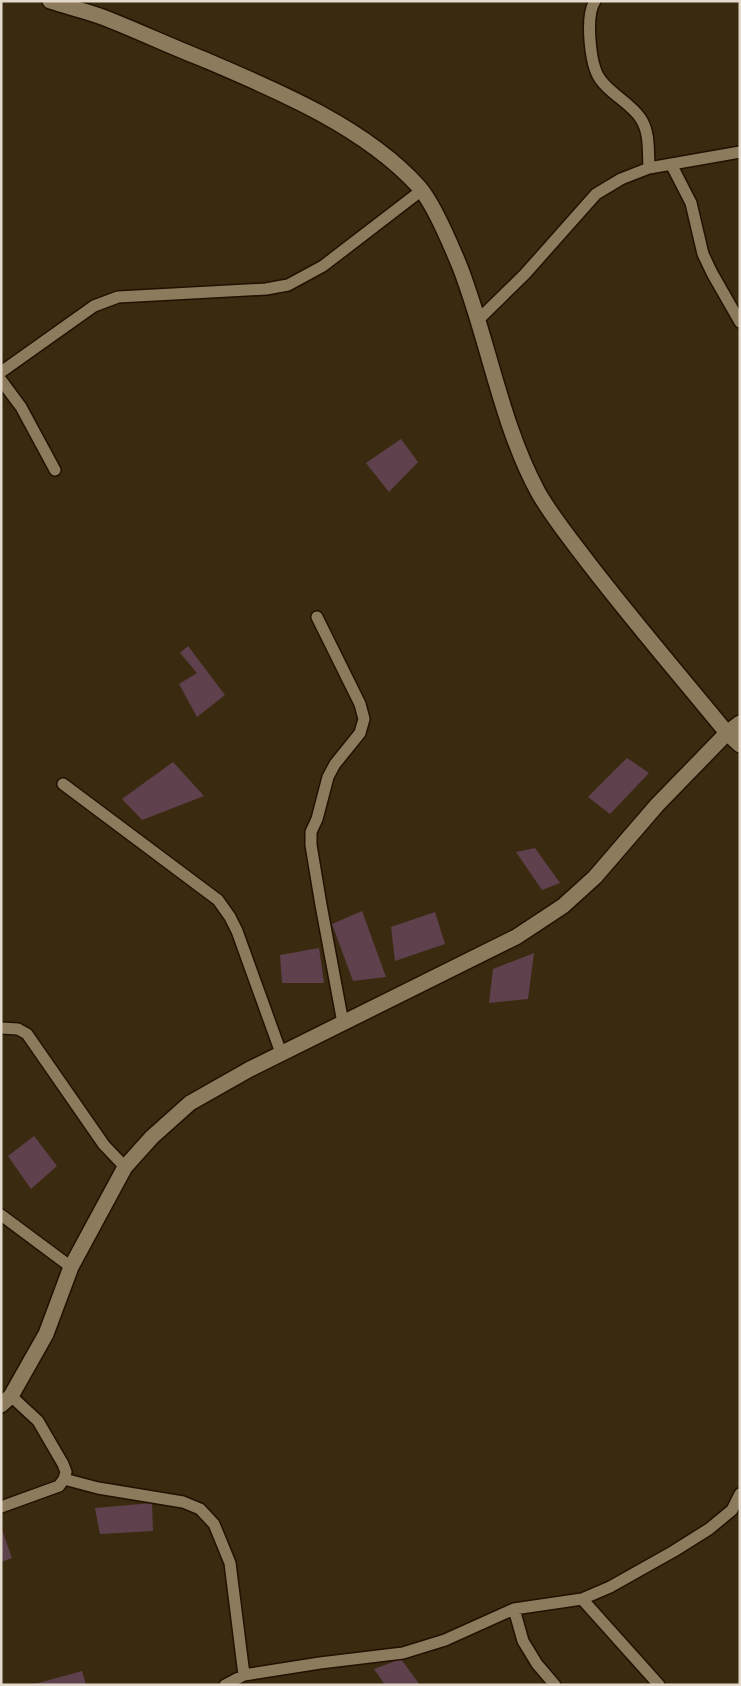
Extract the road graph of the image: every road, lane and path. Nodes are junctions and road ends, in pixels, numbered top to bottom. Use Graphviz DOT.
graph roads {
  1 [pos="50,1"];
  2 [pos="595,1"];
  3 [pos="740,152"];
  4 [pos="670,164"];
  5 [pos="649,168"];
  6 [pos="422,190"];
  7 [pos="477,321"];
  8 [pos="740,322"];
  9 [pos="1,372"];
  10 [pos="1,380"];
  11 [pos="55,470"];
  12 [pos="317,617"];
  13 [pos="740,723"];
  14 [pos="727,732"];
  15 [pos="740,745"];
  16 [pos="63,784"];
  17 [pos="343,1023"];
  18 [pos="1,1028"];
  19 [pos="281,1053"];
  20 [pos="125,1167"];
  21 [pos="1,1215"];
  22 [pos="71,1267"];
  23 [pos="6,1400"];
  24 [pos="64,1479"];
  25 [pos="740,1494"];
  26 [pos="1,1507"];
  27 [pos="582,1599"];
  28 [pos="514,1609"];
  29 [pos="244,1674"];
  30 [pos="225,1685"];
  31 [pos="555,1685"];
  32 [pos="659,1685"];
  1 -- 6 [label="street"];
  2 -- 5 [label="street"];
  3 -- 4 [label="street"];
  4 -- 5 [label="street"];
  4 -- 8 [label="street"];
  5 -- 7 [label="street"];
  6 -- 7 [label="street"];
  6 -- 9 [label="street"];
  7 -- 14 [label="street"];
  10 -- 11 [label="street"];
  12 -- 17 [label="street"];
  13 -- 14 [label="street"];
  14 -- 15 [label="street"];
  14 -- 17 [label="street"];
  16 -- 19 [label="street"];
  17 -- 19 [label="street"];
  18 -- 20 [label="street"];
  19 -- 20 [label="street"];
  20 -- 22 [label="street"];
  21 -- 22 [label="street"];
  22 -- 23 [label="street"];
  23 -- 24 [label="street"];
  24 -- 26 [label="street"];
  24 -- 29 [label="street"];
  25 -- 27 [label="street"];
  27 -- 28 [label="street"];
  27 -- 32 [label="street"];
  28 -- 29 [label="street"];
  28 -- 31 [label="street"];
  29 -- 30 [label="street"];
}
